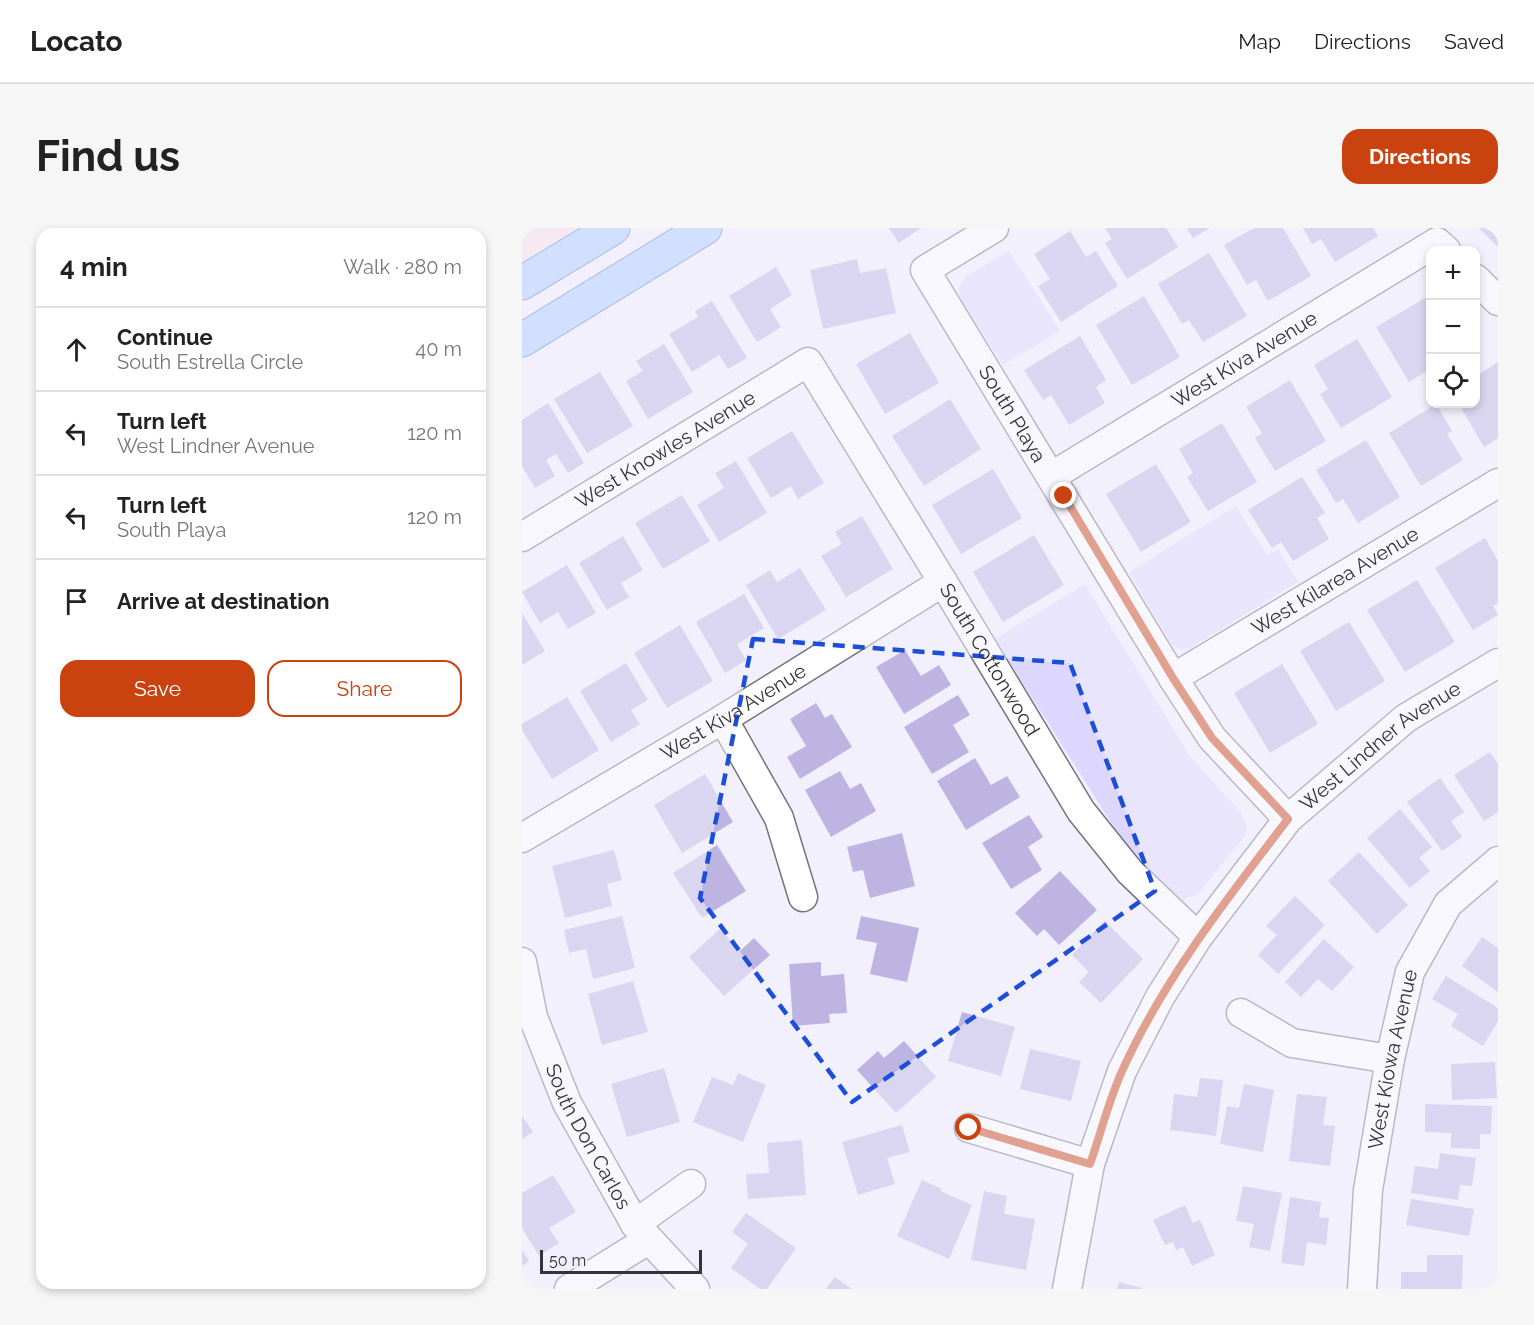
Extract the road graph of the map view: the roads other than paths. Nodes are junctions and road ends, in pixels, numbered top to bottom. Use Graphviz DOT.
graph roads {
  1 [pos="613,228"];
  2 [pos="705,228"];
  3 [pos="994,228"];
  4 [pos="1426,255"];
  5 [pos="1480,283"];
  6 [pos="522,284"];
  7 [pos="1498,301"];
  8 [pos="522,340"];
  9 [pos="808,362"];
  10 [pos="1052,476"];
  11 [pos="1498,483"];
  12 [pos="522,537"];
  13 [pos="943,582"];
  14 [pos="1498,663"];
  15 [pos="1173,678"];
  16 [pos="723,719"];
  17 [pos="1288,819"];
  18 [pos="522,838"];
  19 [pos="1498,861"];
  20 [pos="803,897"];
  21 [pos="1198,937"];
  22 [pos="522,962"];
  23 [pos="1241,1013"];
  24 [pos="527,1019"];
  25 [pos="1390,1059"];
  26 [pos="969,1128"];
  27 [pos="1090,1164"];
  28 [pos="691,1184"];
  29 [pos="642,1232"];
  30 [pos="569,1289"];
  31 [pos="695,1289"];
  32 [pos="1067,1289"];
  33 [pos="1362,1289"];
  1 -- 6 [label="main road"];
  2 -- 8 [label="main road"];
  3 -- 10 [label="street, South Playa"];
  4 -- 10 [label="street, West Kiva Avenue"];
  5 -- 7 [label="street"];
  9 -- 12 [label="street, West Knowles Avenue"];
  9 -- 13 [label="street, South Cottonwood"];
  10 -- 15 [label="street, South Playa"];
  11 -- 15 [label="street, West Kilarea Avenue"];
  13 -- 16 [label="street, West Kiva Avenue"];
  13 -- 21 [label="street, South Cottonwood"];
  14 -- 17 [label="street, West Lindner Avenue"];
  15 -- 17 [label="street, South Playa"];
  16 -- 18 [label="street, West Kiva Avenue"];
  16 -- 20 [label="street"];
  17 -- 21 [label="street, West Lindner Avenue"];
  19 -- 25 [label="street, West Kiowa Avenue"];
  21 -- 27 [label="street, West Lindner Avenue"];
  22 -- 24 [label="street, South Don Carlos"];
  23 -- 25 [label="street"];
  24 -- 29 [label="street, South Don Carlos"];
  25 -- 33 [label="street, West Kiowa Avenue"];
  26 -- 27 [label="street"];
  27 -- 32 [label="street, West Lindner Avenue"];
  28 -- 29 [label="street"];
  29 -- 30 [label="street"];
  29 -- 31 [label="street, South Don Carlos"];
}
